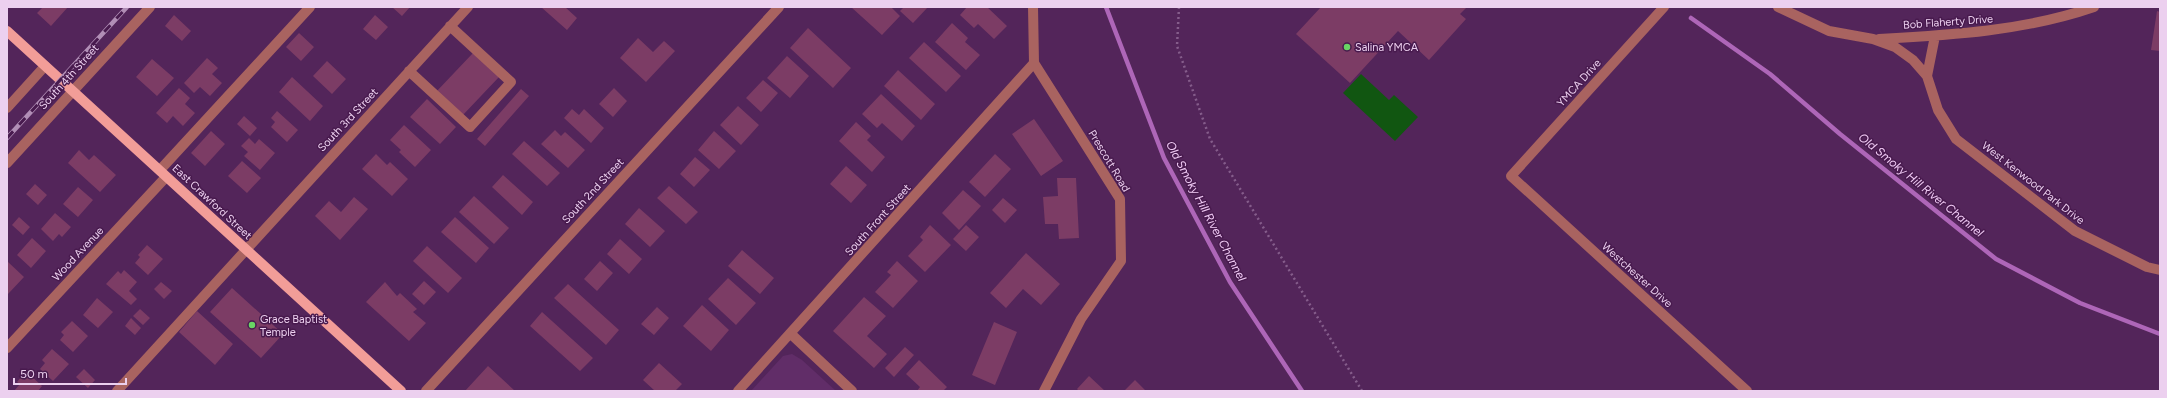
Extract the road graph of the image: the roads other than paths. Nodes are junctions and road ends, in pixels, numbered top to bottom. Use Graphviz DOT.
graph roads {
  1 [pos="150,7"];
  2 [pos="310,7"];
  3 [pos="468,7"];
  4 [pos="779,7"];
  5 [pos="1033,7"];
  6 [pos="1664,7"];
  7 [pos="1778,7"];
  8 [pos="2094,7"];
  9 [pos="450,26"];
  10 [pos="7,31"];
  11 [pos="1935,36"];
  12 [pos="1873,39"];
  13 [pos="1034,64"];
  14 [pos="45,66"];
  15 [pos="409,71"];
  16 [pos="1927,76"];
  17 [pos="73,91"];
  18 [pos="7,108"];
  19 [pos="7,163"];
  20 [pos="163,174"];
  21 [pos="1512,176"];
  22 [pos="245,249"];
  23 [pos="2160,270"];
  24 [pos="791,334"];
  25 [pos="7,348"];
  26 [pos="117,391"];
  27 [pos="401,391"];
  28 [pos="426,391"];
  29 [pos="738,391"];
  30 [pos="852,391"];
  31 [pos="1044,391"];
  32 [pos="1747,391"];
  1 -- 17 [label="street, South 4th Street"];
  2 -- 20 [label="street, Wood Avenue"];
  3 -- 9 [label="street, South 3rd Street"];
  4 -- 28 [label="street, South 2nd Street"];
  5 -- 13 [label="street"];
  6 -- 21 [label="street, YMCA Drive"];
  7 -- 12 [label="street, West Kenwood Park Drive"];
  8 -- 11 [label="street, Bob Flaherty Drive"];
  9 -- 15 [label="street, South 3rd Street"];
  9 -- 15 [label="street"];
  10 -- 14 [label="main road, East Crawford Street"];
  11 -- 12 [label="street, Bob Flaherty Drive"];
  11 -- 16 [label="street, West Kenwood Park Drive"];
  12 -- 16 [label="street, West Kenwood Park Drive"];
  13 -- 24 [label="street, South Front Street"];
  13 -- 31 [label="street, Prescott Road"];
  14 -- 17 [label="main road, East Crawford Street"];
  14 -- 18 [label="street"];
  15 -- 22 [label="street, South 3rd Street"];
  16 -- 23 [label="street, West Kenwood Park Drive"];
  17 -- 19 [label="street, South 4th Street"];
  17 -- 20 [label="main road, East Crawford Street"];
  20 -- 22 [label="main road, East Crawford Street"];
  20 -- 25 [label="street, Wood Avenue"];
  21 -- 32 [label="street, Westchester Drive"];
  22 -- 26 [label="street, South 3rd Street"];
  22 -- 27 [label="main road, East Crawford Street"];
  24 -- 29 [label="street, South Front Street"];
  24 -- 30 [label="street"];
}
